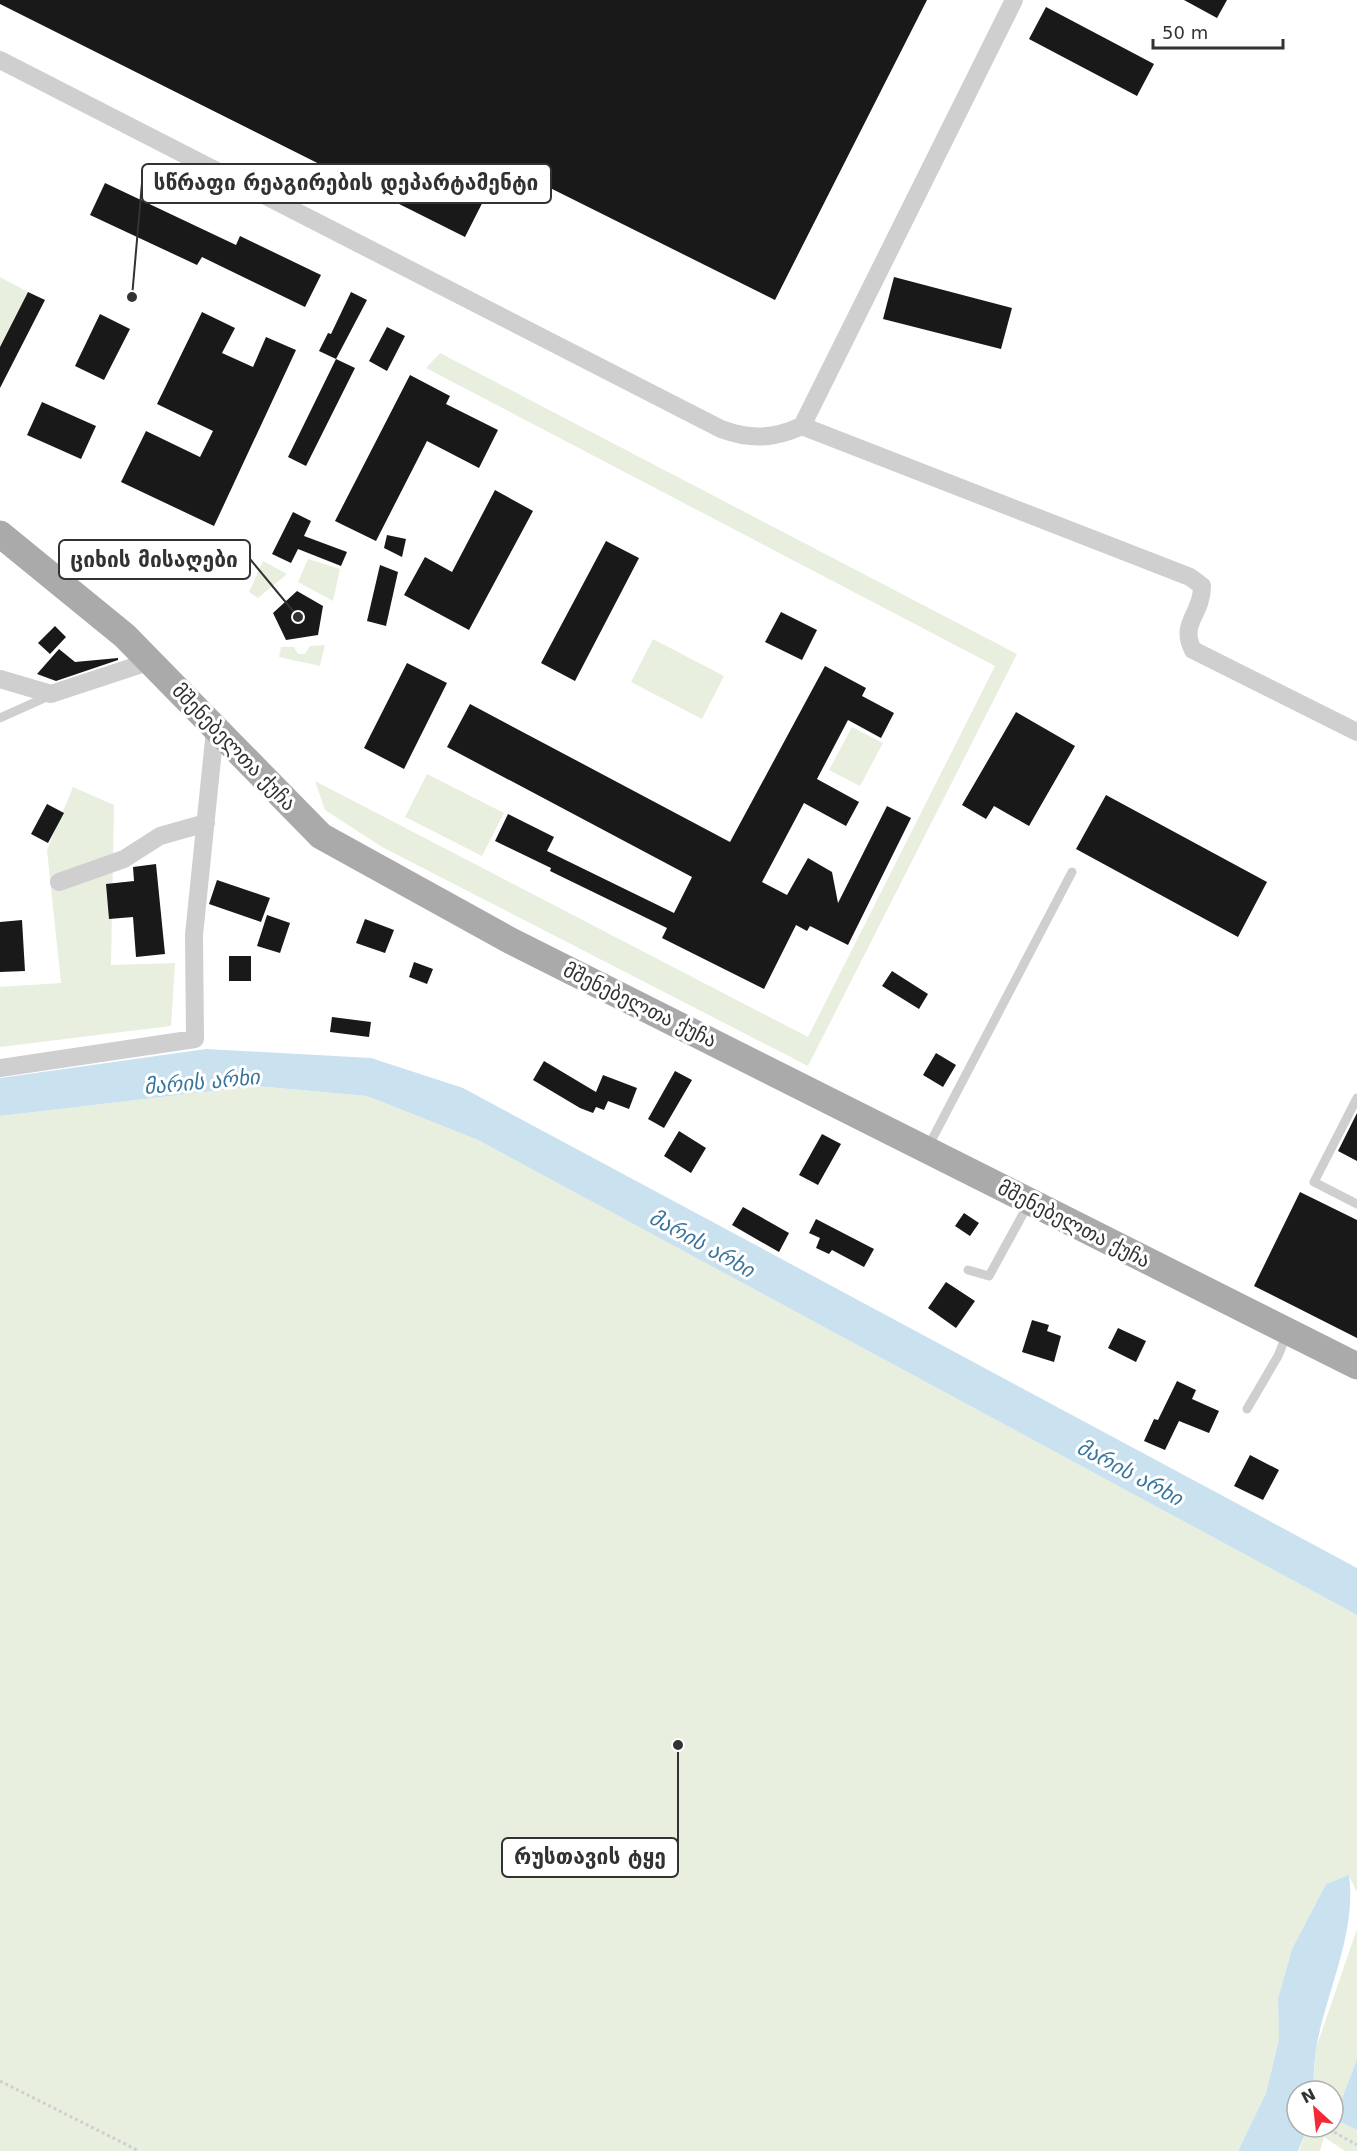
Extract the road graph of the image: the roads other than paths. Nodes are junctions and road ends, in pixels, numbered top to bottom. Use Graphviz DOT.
graph roads {
  1 [pos="1014,0"];
  2 [pos="0,60"];
  3 [pos="802,426"];
  4 [pos="0,534"];
  5 [pos="151,660"];
  6 [pos="0,679"];
  7 [pos="51,694"];
  8 [pos="0,718"];
  9 [pos="215,729"];
  10 [pos="1357,732"];
  11 [pos="206,823"];
  12 [pos="1072,872"];
  13 [pos="59,882"];
  14 [pos="0,1068"];
  15 [pos="1357,1098"];
  16 [pos="927,1149"];
  17 [pos="1030,1201"];
  18 [pos="1357,1204"];
  19 [pos="968,1270"];
  20 [pos="1288,1331"];
  21 [pos="1357,1366"];
  22 [pos="1248,1409"];
  1 -- 3 [label="street"];
  2 -- 3 [label="street"];
  3 -- 10 [label="street"];
  4 -- 5 [label="main road, მშენებელთა ქუჩა"];
  5 -- 7 [label="street"];
  5 -- 9 [label="main road, მშენებელთა ქუჩა"];
  6 -- 7 [label="street"];
  7 -- 8 [label="lane"];
  9 -- 11 [label="street"];
  9 -- 16 [label="main road, მშენებელთა ქუჩა"];
  11 -- 13 [label="street"];
  11 -- 14 [label="street"];
  12 -- 16 [label="lane"];
  15 -- 18 [label="lane"];
  16 -- 17 [label="main road, მშენებელთა ქუჩა"];
  17 -- 19 [label="lane"];
  17 -- 20 [label="main road, მშენებელთა ქუჩა"];
  20 -- 21 [label="main road, მშენებელთა ქუჩა"];
  20 -- 22 [label="lane"];
}
